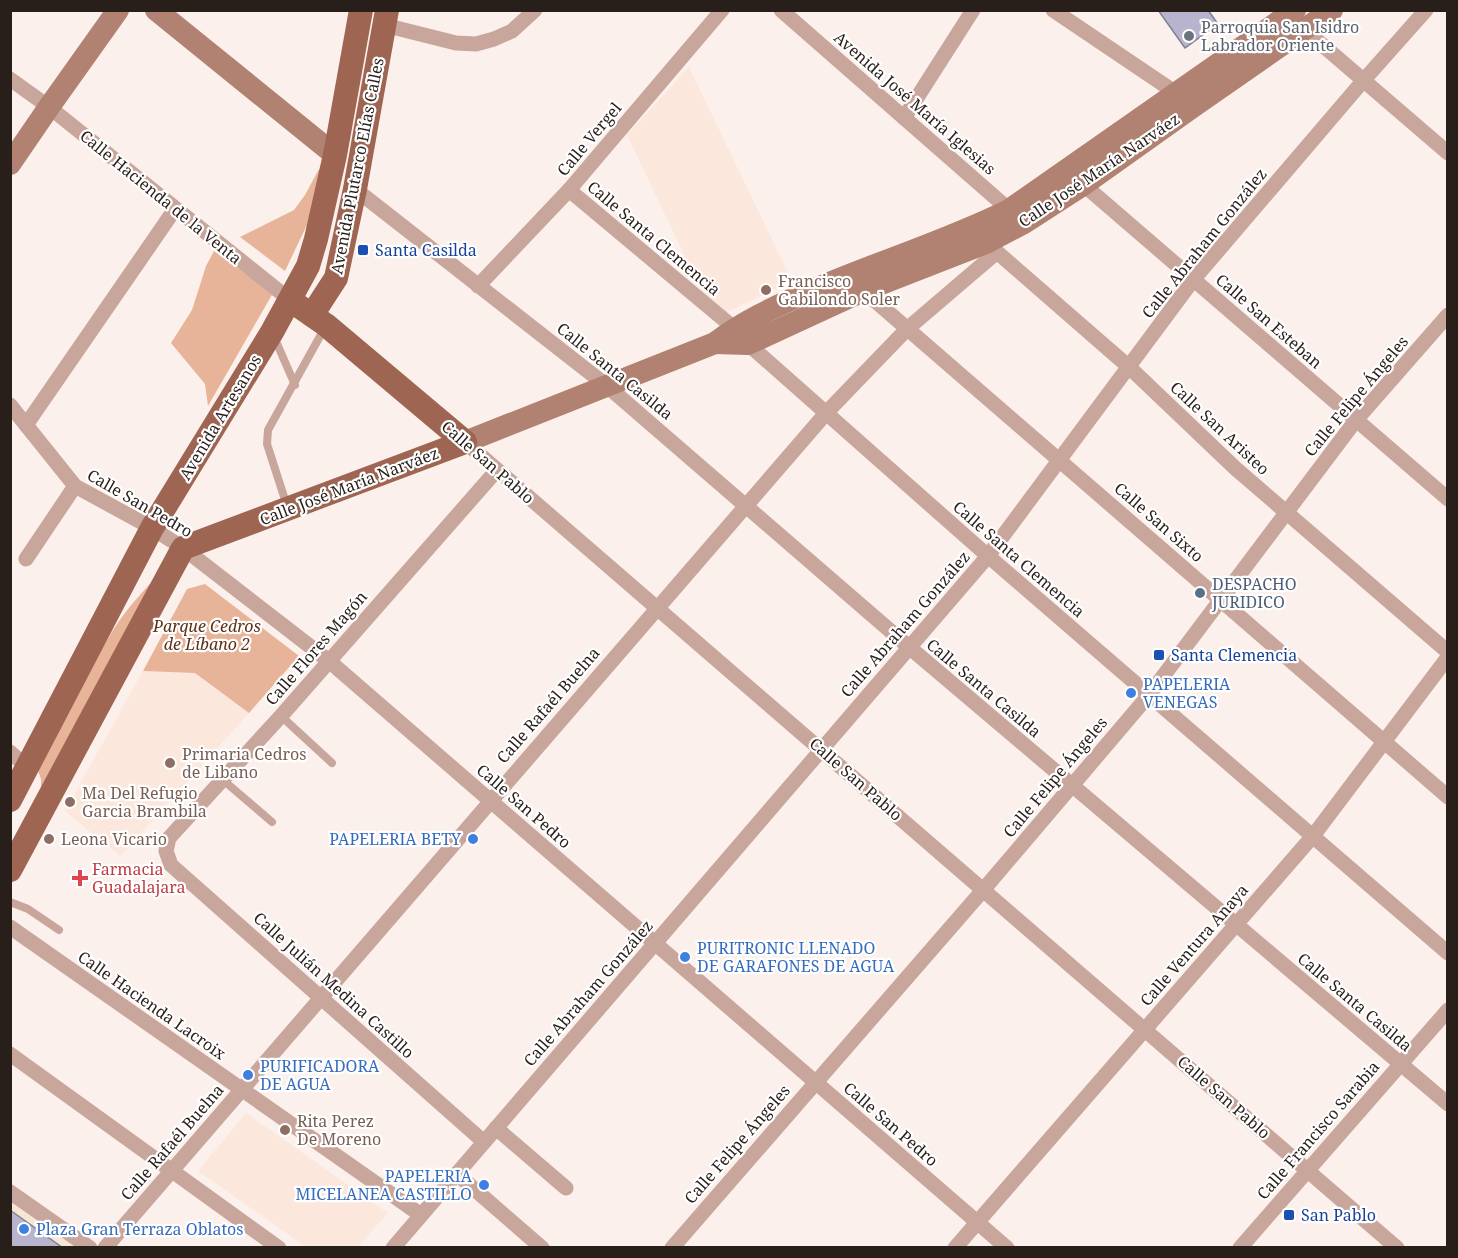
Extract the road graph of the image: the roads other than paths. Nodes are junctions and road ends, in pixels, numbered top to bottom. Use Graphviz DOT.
graph roads {
  1 [pos="118,10"];
  2 [pos="156,10"];
  3 [pos="362,10"];
  4 [pos="535,10"];
  5 [pos="722,10"];
  6 [pos="781,10"];
  7 [pos="973,10"];
  8 [pos="1053,10"];
  9 [pos="1332,10"];
  10 [pos="1426,10"];
  11 [pos="1292,16"];
  12 [pos="385,18"];
  13 [pos="10,79"];
  14 [pos="1363,81"];
  15 [pos="1185,99"];
  16 [pos="49,107"];
  17 [pos="904,118"];
  18 [pos="1448,153"];
  19 [pos="335,155"];
  20 [pos="10,164"];
  21 [pos="1076,177"];
  22 [pos="355,189"];
  23 [pos="569,190"];
  24 [pos="175,209"];
  25 [pos="1017,217"];
  26 [pos="989,239"];
  27 [pos="846,276"];
  28 [pos="1193,280"];
  29 [pos="478,286"];
  30 [pos="863,291"];
  31 [pos="290,300"];
  32 [pos="1448,315"];
  33 [pos="319,320"];
  34 [pos="907,329"];
  35 [pos="272,332"];
  36 [pos="741,336"];
  37 [pos="1129,367"];
  38 [pos="295,385"];
  39 [pos="607,386"];
  40 [pos="11,406"];
  41 [pos="827,412"];
  42 [pos="1356,420"];
  43 [pos="26,425"];
  44 [pos="465,442"];
  45 [pos="1060,460"];
  46 [pos="496,470"];
  47 [pos="75,486"];
  48 [pos="1448,499"];
  49 [pos="746,505"];
  50 [pos="289,510"];
  51 [pos="1286,512"];
  52 [pos="152,528"];
  53 [pos="183,548"];
  54 [pos="988,556"];
  55 [pos="26,559"];
  56 [pos="1220,600"];
  57 [pos="656,608"];
  58 [pos="909,647"];
  59 [pos="1448,652"];
  60 [pos="1448,657"];
  61 [pos="329,661"];
  62 [pos="1149,695"];
  63 [pos="281,716"];
  64 [pos="1384,742"];
  65 [pos="821,749"];
  66 [pos="10,752"];
  67 [pos="332,763"];
  68 [pos="28,768"];
  69 [pos="223,780"];
  70 [pos="1071,785"];
  71 [pos="1448,797"];
  72 [pos="10,800"];
  73 [pos="490,800"];
  74 [pos="272,822"];
  75 [pos="1313,836"];
  76 [pos="10,844"];
  77 [pos="166,851"];
  78 [pos="10,870"];
  79 [pos="984,889"];
  80 [pos="10,902"];
  81 [pos="1236,925"];
  82 [pos="10,927"];
  83 [pos="59,930"];
  84 [pos="655,943"];
  85 [pos="1448,952"];
  86 [pos="320,998"];
  87 [pos="1448,1010"];
  88 [pos="1145,1029"];
  89 [pos="10,1054"];
  90 [pos="1400,1064"];
  91 [pos="815,1082"];
  92 [pos="241,1089"];
  93 [pos="1448,1104"];
  94 [pos="496,1128"];
  95 [pos="484,1142"];
  96 [pos="172,1169"];
  97 [pos="1308,1170"];
  98 [pos="457,1174"];
  99 [pos="566,1188"];
  100 [pos="10,1192"];
  101 [pos="421,1215"];
  102 [pos="977,1222"];
  103 [pos="90,1248"];
  104 [pos="105,1248"];
  105 [pos="279,1248"];
  106 [pos="393,1248"];
  107 [pos="542,1248"];
  108 [pos="672,1248"];
  109 [pos="955,1248"];
  110 [pos="1007,1248"];
  111 [pos="1240,1248"];
  112 [pos="1397,1248"];
  1 -- 16 [label="street"];
  2 -- 19 [label="street"];
  3 -- 19 [label="main road, Avenida Artesanos"];
  4 -- 12 [label="street"];
  5 -- 23 [label="street, Calle Vergel"];
  6 -- 17 [label="street, Avenida José María Iglesias"];
  7 -- 17 [label="street"];
  8 -- 15 [label="street"];
  9 -- 11 [label="street, Calle José María Narváez"];
  10 -- 14 [label="street, Calle Abraham González"];
  11 -- 14 [label="street"];
  11 -- 15 [label="street, Calle José María Narváez"];
  12 -- 22 [label="main road, Avenida Plutarco Elías Calles"];
  13 -- 16 [label="street, Calle Hacienda de la Venta"];
  14 -- 18 [label="street"];
  14 -- 28 [label="street, Calle Abraham González"];
  15 -- 21 [label="street, Calle José María Narváez"];
  16 -- 20 [label="street"];
  16 -- 24 [label="street, Calle Hacienda de la Venta"];
  17 -- 25 [label="street, Avenida José María Iglesias"];
  19 -- 31 [label="main road, Avenida Artesanos"];
  21 -- 25 [label="street, Calle José María Narváez"];
  21 -- 28 [label="street, Calle San Esteban"];
  22 -- 29 [label="street, Calle Santa Casilda"];
  22 -- 33 [label="main road, Avenida Plutarco Elías Calles"];
  23 -- 29 [label="street, Calle Vergel"];
  23 -- 36 [label="street, Calle Santa Clemencia"];
  24 -- 31 [label="street, Calle Hacienda de la Venta"];
  24 -- 43 [label="street"];
  25 -- 26 [label="street, Calle José María Narváez"];
  26 -- 27 [label="street, Calle José María Narváez"];
  26 -- 30 [label="street, Calle José María Narváez"];
  26 -- 34 [label="street, Calle Rafaél Buelna"];
  26 -- 37 [label="street, Calle San Aristeo"];
  27 -- 30 [label="street, Calle San Sixto"];
  27 -- 36 [label="street, Calle José María Narváez"];
  28 -- 37 [label="street, Calle Abraham González"];
  28 -- 42 [label="street, Calle San Esteban"];
  29 -- 39 [label="street, Calle Santa Casilda"];
  30 -- 34 [label="street, Calle San Sixto"];
  30 -- 36 [label="street, Calle José María Narváez"];
  31 -- 33 [label="main road, Calle Hacienda de la Venta"];
  31 -- 35 [label="main road, Avenida Artesanos"];
  32 -- 42 [label="street, Calle Felipe Ángeles"];
  33 -- 38 [label="lane"];
  33 -- 44 [label="main road, Calle San Pablo"];
  34 -- 41 [label="street, Calle Rafaél Buelna"];
  34 -- 45 [label="street, Calle San Sixto"];
  35 -- 38 [label="lane"];
  35 -- 52 [label="main road, Avenida Artesanos"];
  36 -- 39 [label="street, Calle José María Narváez"];
  36 -- 41 [label="street, Calle Santa Clemencia"];
  37 -- 45 [label="street, Calle Abraham González"];
  37 -- 51 [label="street, Calle San Aristeo"];
  38 -- 50 [label="lane"];
  39 -- 44 [label="street, Calle José María Narváez"];
  39 -- 49 [label="street, Calle Santa Casilda"];
  40 -- 43 [label="street, Calle San Pedro"];
  41 -- 49 [label="street, Calle Rafaél Buelna"];
  41 -- 54 [label="street, Calle Santa Clemencia"];
  42 -- 48 [label="street, Calle San Esteban"];
  42 -- 51 [label="street, Calle Felipe Ángeles"];
  43 -- 47 [label="street, Calle San Pedro"];
  44 -- 46 [label="street, Calle San Pablo"];
  44 -- 50 [label="main road, Calle José María Narváez"];
  45 -- 54 [label="street, Calle Abraham González"];
  45 -- 56 [label="street, Calle San Sixto"];
  46 -- 57 [label="street, Calle San Pablo"];
  46 -- 61 [label="street, Calle Flores Magón"];
  47 -- 52 [label="street, Calle San Pedro"];
  47 -- 55 [label="street"];
  49 -- 57 [label="street, Calle Rafaél Buelna"];
  49 -- 58 [label="street, Calle Santa Casilda"];
  50 -- 53 [label="main road, Calle José María Narváez"];
  51 -- 56 [label="street, Calle Felipe Ángeles"];
  51 -- 59 [label="street, Calle San Aristeo"];
  52 -- 53 [label="street, Calle San Pedro"];
  52 -- 68 [label="main road, Avenida Artesanos"];
  53 -- 61 [label="street, Calle San Pedro"];
  53 -- 78 [label="main road"];
  54 -- 58 [label="street, Calle Abraham González"];
  54 -- 62 [label="street, Calle Santa Clemencia"];
  56 -- 62 [label="street, Calle Felipe Ángeles"];
  56 -- 64 [label="street, Calle San Sixto"];
  57 -- 65 [label="street, Calle San Pablo"];
  57 -- 73 [label="street, Calle Rafaél Buelna"];
  58 -- 65 [label="street, Calle Abraham González"];
  58 -- 70 [label="street, Calle Santa Casilda"];
  60 -- 64 [label="street, Calle Ventura Anaya"];
  61 -- 63 [label="street, Calle Flores Magón"];
  61 -- 73 [label="street, Calle San Pedro"];
  62 -- 70 [label="street, Calle Felipe Ángeles"];
  62 -- 75 [label="street, Calle Santa Clemencia"];
  63 -- 67 [label="lane"];
  63 -- 69 [label="street, Calle Flores Magón"];
  64 -- 71 [label="street, Calle San Sixto"];
  64 -- 75 [label="street, Calle Ventura Anaya"];
  65 -- 79 [label="street, Calle San Pablo"];
  65 -- 84 [label="street, Calle Abraham González"];
  66 -- 68 [label="street"];
  68 -- 72 [label="main road, Avenida Artesanos"];
  68 -- 76 [label="main road"];
  69 -- 74 [label="lane"];
  69 -- 77 [label="street, Calle Flores Magón"];
  70 -- 79 [label="street, Calle Felipe Ángeles"];
  70 -- 81 [label="street, Calle Santa Casilda"];
  73 -- 84 [label="street, Calle San Pedro"];
  73 -- 86 [label="street, Calle Rafaél Buelna"];
  75 -- 81 [label="street, Calle Ventura Anaya"];
  75 -- 85 [label="street, Calle Santa Clemencia"];
  77 -- 86 [label="street, Calle Julián Medina Castillo"];
  79 -- 88 [label="street, Calle San Pablo"];
  79 -- 91 [label="street, Calle Felipe Ángeles"];
  80 -- 83 [label="lane"];
  81 -- 88 [label="street, Calle Ventura Anaya"];
  81 -- 90 [label="street, Calle Santa Casilda"];
  82 -- 92 [label="street, Calle Hacienda Lacroix"];
  84 -- 91 [label="street, Calle San Pedro"];
  84 -- 94 [label="street, Calle Abraham González"];
  86 -- 92 [label="street, Calle Rafaél Buelna"];
  86 -- 95 [label="street, Calle Julián Medina Castillo"];
  87 -- 90 [label="street, Calle Francisco Sarabia"];
  88 -- 97 [label="street, Calle San Pablo"];
  88 -- 102 [label="street, Calle Ventura Anaya"];
  89 -- 96 [label="street"];
  90 -- 93 [label="street, Calle Santa Casilda"];
  90 -- 97 [label="street, Calle Francisco Sarabia"];
  91 -- 102 [label="street, Calle San Pedro"];
  91 -- 108 [label="street, Calle Felipe Ángeles"];
  92 -- 96 [label="street, Calle Rafaél Buelna"];
  92 -- 101 [label="street, Calle Hacienda Lacroix"];
  94 -- 95 [label="street, Calle Abraham González"];
  94 -- 99 [label="street"];
  95 -- 98 [label="street, Calle Abraham González"];
  96 -- 104 [label="street, Calle Rafaél Buelna"];
  96 -- 105 [label="street"];
  97 -- 111 [label="street, Calle Francisco Sarabia"];
  97 -- 112 [label="street, Calle San Pablo"];
  98 -- 101 [label="street, Calle Abraham González"];
  98 -- 107 [label="street"];
  100 -- 103 [label="street"];
  101 -- 106 [label="street, Calle Abraham González"];
  102 -- 109 [label="street, Calle Ventura Anaya"];
  102 -- 110 [label="street, Calle San Pedro"];
}
